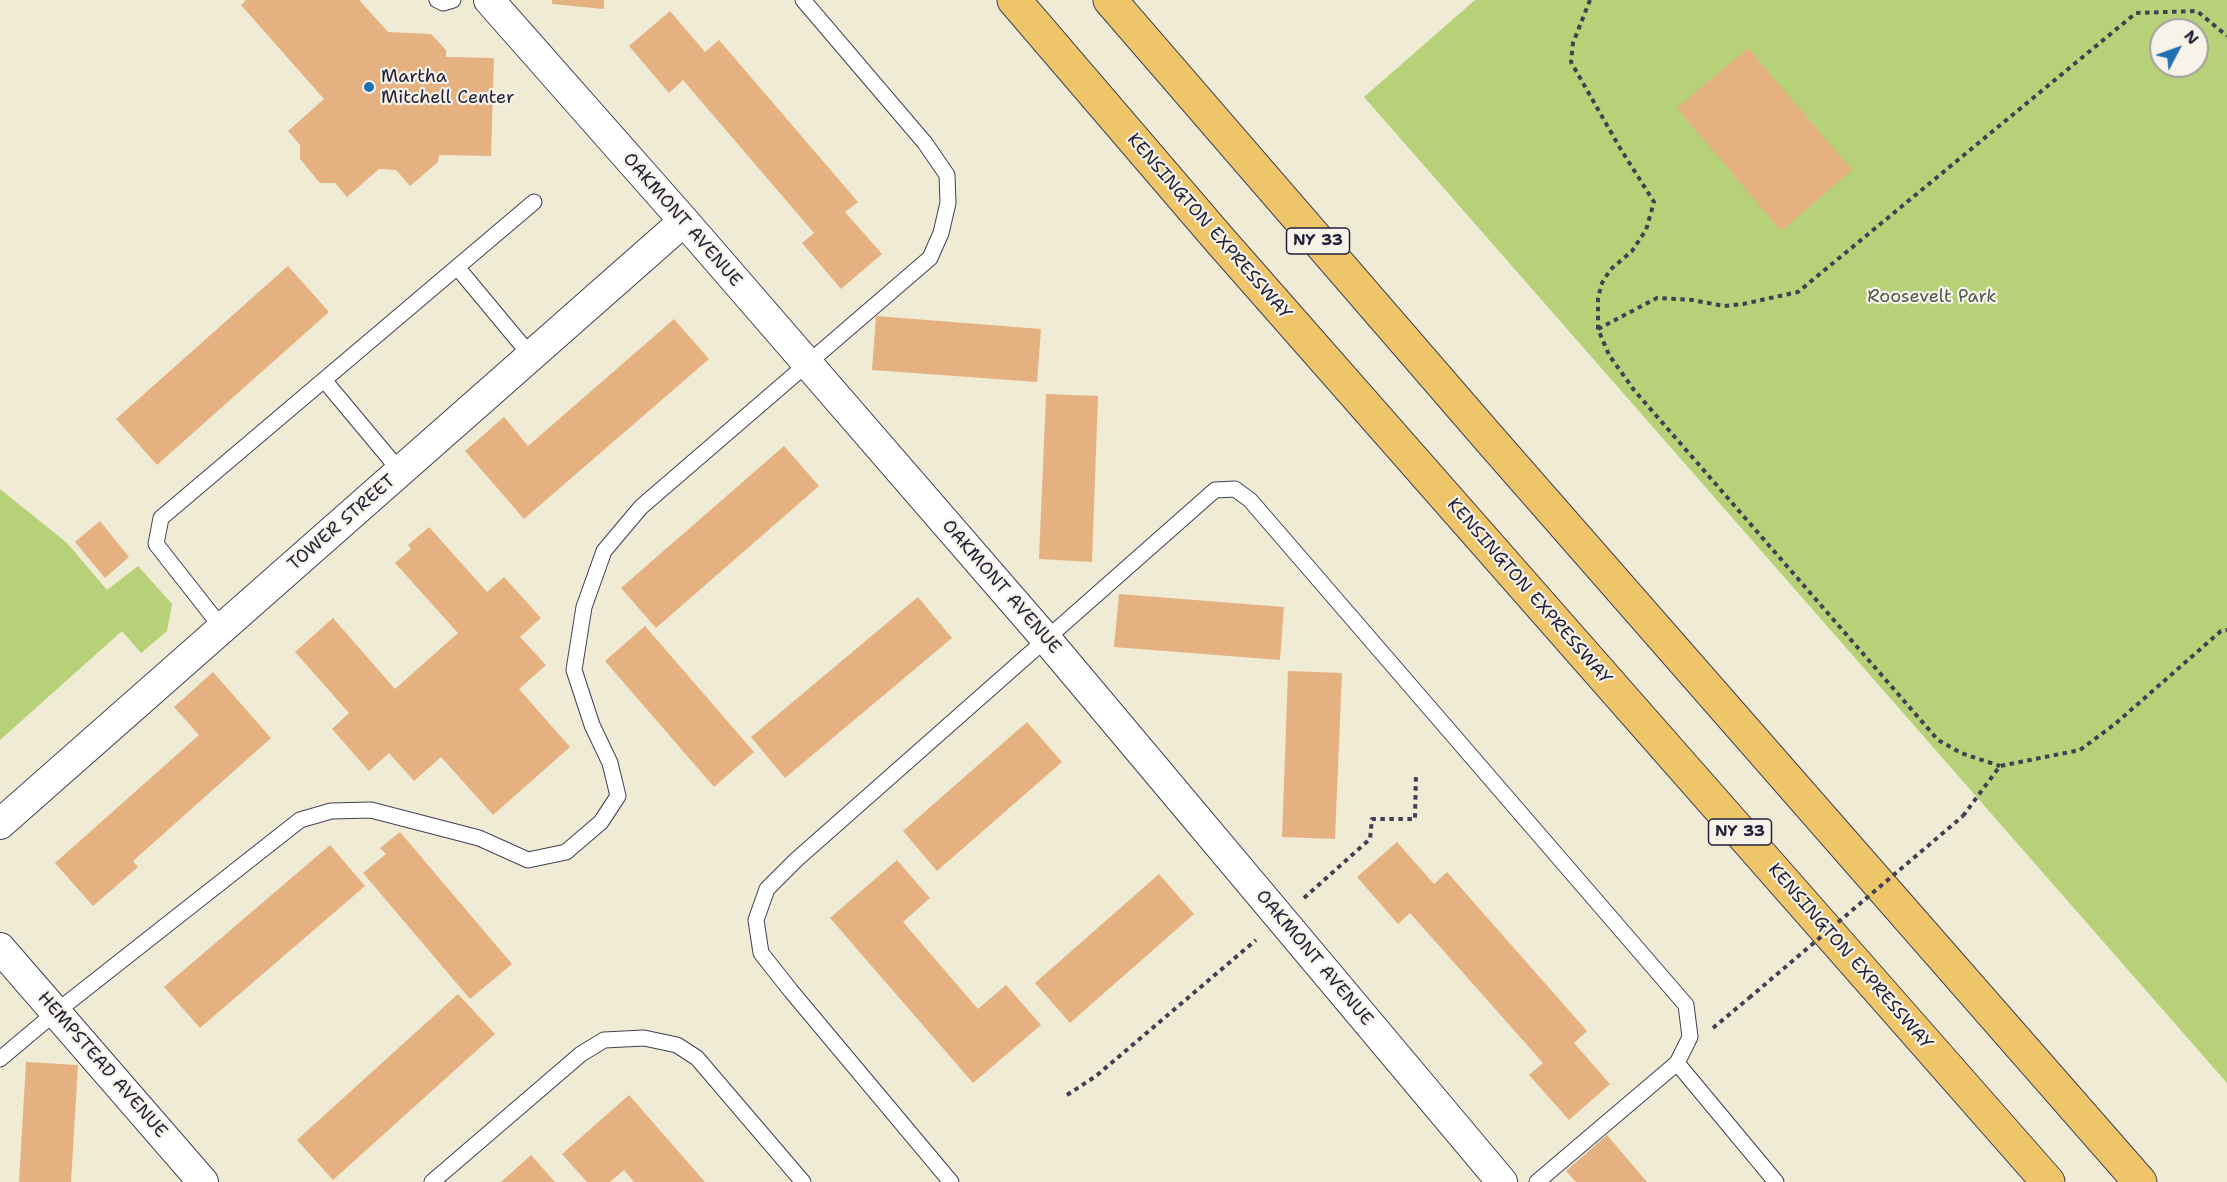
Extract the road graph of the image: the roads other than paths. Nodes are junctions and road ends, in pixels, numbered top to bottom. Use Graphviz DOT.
graph roads {
  1 [pos="436,0"];
  2 [pos="453,0"];
  3 [pos="489,0"];
  4 [pos="803,0"];
  5 [pos="1014,0"];
  6 [pos="1110,0"];
  7 [pos="534,202"];
  8 [pos="684,221"];
  9 [pos="457,267"];
  10 [pos="531,356"];
  11 [pos="808,364"];
  12 [pos="324,380"];
  13 [pos="400,471"];
  14 [pos="222,628"];
  15 [pos="1047,640"];
  16 [pos="0,824"];
  17 [pos="0,948"];
  18 [pos="56,1012"];
  19 [pos="0,1059"];
  20 [pos="1677,1063"];
  21 [pos="204,1182"];
  22 [pos="432,1182"];
  23 [pos="803,1182"];
  24 [pos="951,1182"];
  25 [pos="1502,1182"];
  26 [pos="1537,1182"];
  27 [pos="1776,1182"];
  28 [pos="2048,1182"];
  29 [pos="2140,1182"];
  1 -- 2 [label="lane"];
  3 -- 8 [label="street, OAKMONT AVENUE"];
  4 -- 11 [label="lane"];
  5 -- 28 [label="highway, KENSINGTON EXPRESSWAY / NY 33"];
  6 -- 29 [label="highway, NY 33"];
  7 -- 9 [label="lane"];
  8 -- 10 [label="street, TOWER STREET"];
  8 -- 11 [label="street, OAKMONT AVENUE"];
  9 -- 10 [label="lane"];
  9 -- 12 [label="lane"];
  10 -- 13 [label="street, TOWER STREET"];
  11 -- 15 [label="street, OAKMONT AVENUE"];
  11 -- 18 [label="lane"];
  12 -- 13 [label="lane"];
  12 -- 14 [label="lane"];
  13 -- 14 [label="street, TOWER STREET"];
  14 -- 16 [label="street, TOWER STREET"];
  15 -- 20 [label="lane"];
  15 -- 24 [label="lane"];
  15 -- 25 [label="street, OAKMONT AVENUE"];
  17 -- 18 [label="street, HEMPSTEAD AVENUE"];
  18 -- 19 [label="lane"];
  18 -- 21 [label="street, HEMPSTEAD AVENUE"];
  20 -- 26 [label="lane"];
  20 -- 27 [label="lane"];
  22 -- 23 [label="lane"];
}
